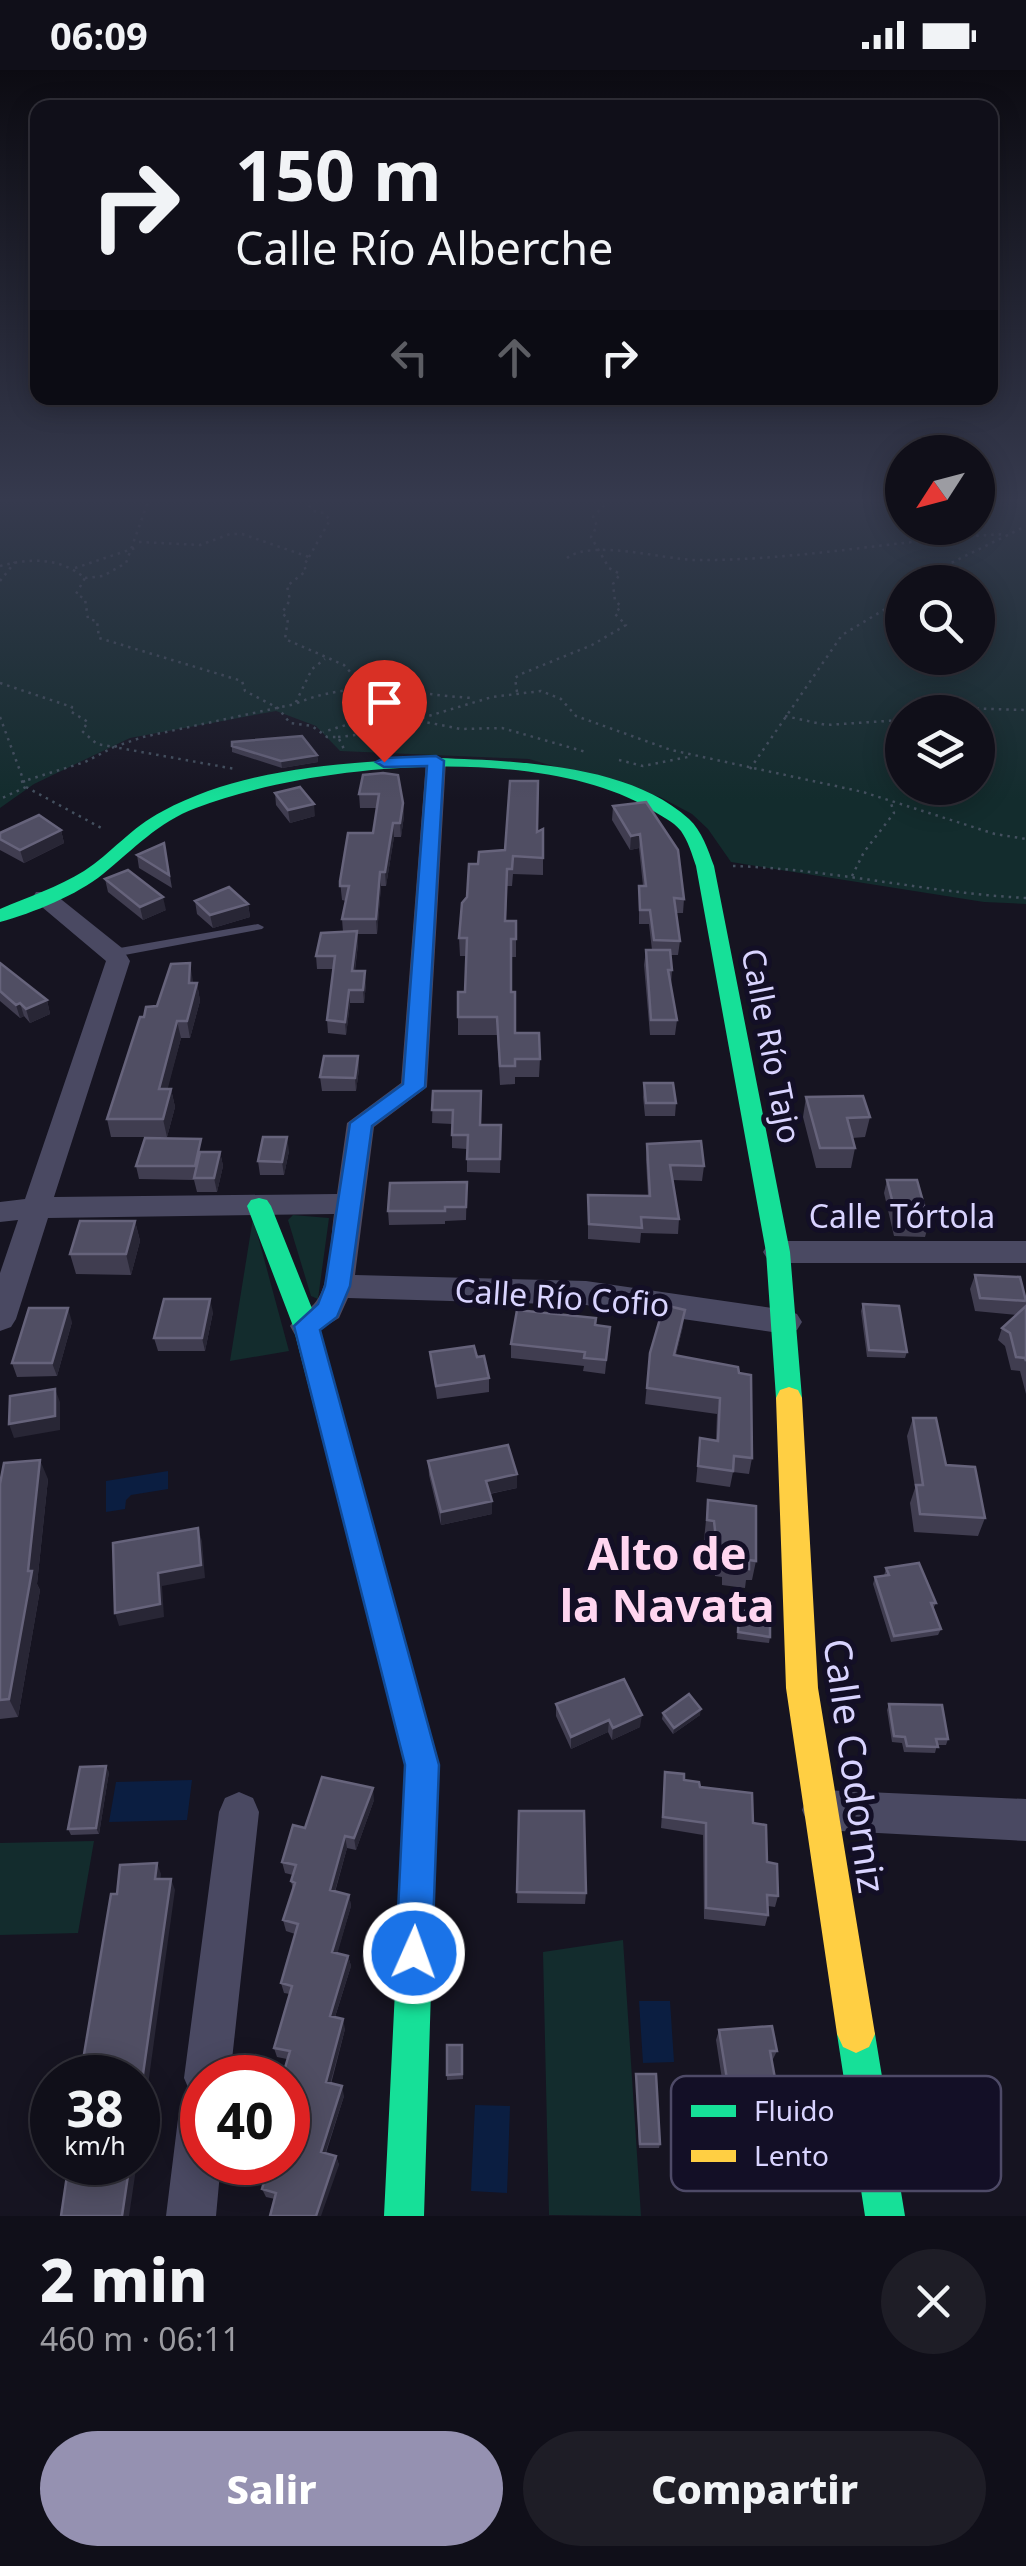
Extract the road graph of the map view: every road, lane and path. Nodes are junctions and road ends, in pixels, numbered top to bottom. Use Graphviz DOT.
graph roads {
  1 [pos="85,599"];
  2 [pos="290,599"];
  3 [pos="615,599"];
  4 [pos="885,609"];
  5 [pos="326,658"];
  6 [pos="0,683"];
  7 [pos="356,691"];
  8 [pos="517,692"];
  9 [pos="484,698"];
  10 [pos="295,704"];
  11 [pos="278,708"];
  12 [pos="995,709"];
  13 [pos="1026,710"];
  14 [pos="785,716"];
  15 [pos="0,717"];
  16 [pos="885,721"];
  17 [pos="356,722"];
  18 [pos="416,722"];
  19 [pos="322,733"];
  20 [pos="114,747"];
  21 [pos="595,754"];
  22 [pos="694,755"];
  23 [pos="611,758"];
  24 [pos="436,761"];
  25 [pos="354,766"];
  26 [pos="750,769"];
  27 [pos="21,782"];
  28 [pos="260,784"];
  29 [pos="26,787"];
  30 [pos="0,799"];
  31 [pos="885,799"];
  32 [pos="892,805"];
  33 [pos="913,805"];
  34 [pos="1026,840"];
  35 [pos="127,841"];
  36 [pos="706,866"];
  37 [pos="852,876"];
  38 [pos="44,897"];
  39 [pos="1026,898"];
  40 [pos="0,916"];
  41 [pos="258,927"];
  42 [pos="114,953"];
  43 [pos="347,1204"];
  44 [pos="259,1206"];
  45 [pos="37,1208"];
  46 [pos="0,1212"];
  47 [pos="778,1252"];
  48 [pos="1026,1252"];
  49 [pos="338,1286"];
  50 [pos="0,1319"];
  51 [pos="786,1322"];
  52 [pos="306,1326"];
  53 [pos="822,1810"];
  54 [pos="239,1812"];
  55 [pos="1026,1820"];
  56 [pos="211,2055"];
  57 [pos="863,2076"];
  58 [pos="194,2185"];
  59 [pos="881,2191"];
  60 [pos="191,2216"];
  61 [pos="404,2216"];
  62 [pos="885,2216"];
  1 -- 11 [label="path"];
  2 -- 5 [label="path"];
  3 -- 8 [label="path"];
  4 -- 14 [label="path"];
  5 -- 7 [label="path"];
  5 -- 10 [label="path"];
  6 -- 20 [label="path"];
  7 -- 9 [label="path"];
  7 -- 10 [label="path"];
  7 -- 17 [label="path"];
  8 -- 9 [label="path"];
  8 -- 22 [label="path"];
  9 -- 18 [label="path"];
  10 -- 11 [label="path"];
  11 -- 19 [label="path"];
  11 -- 20 [label="path"];
  12 -- 13 [label="path"];
  14 -- 16 [label="path"];
  14 -- 26 [label="path"];
  15 -- 27 [label="path"];
  17 -- 18 [label="path"];
  17 -- 19 [label="path"];
  18 -- 21 [label="path"];
  19 -- 25 [label="path"];
  20 -- 27 [label="path"];
  20 -- 28 [label="path"];
  22 -- 23 [label="path"];
  22 -- 26 [label="path"];
  24 -- 25 [label="street, Calle Río Tajo"];
  24 -- 36 [label="street, Calle Río Tajo"];
  24 -- 43 [label="street"];
  25 -- 28 [label="street, Calle Río Tajo"];
  26 -- 31 [label="path"];
  27 -- 29 [label="path"];
  28 -- 35 [label="street, Calle Río Tajo"];
  29 -- 30 [label="path"];
  29 -- 35 [label="path"];
  32 -- 37 [label="path"];
  33 -- 34 [label="path"];
  35 -- 38 [label="street, Calle Río Tajo"];
  36 -- 37 [label="path"];
  36 -- 47 [label="street, Calle Río Tajo"];
  37 -- 39 [label="path"];
  38 -- 40 [label="street, Calle Río Tajo"];
  38 -- 42 [label="street"];
  41 -- 42 [label="lane"];
  42 -- 45 [label="street"];
  43 -- 44 [label="street"];
  43 -- 49 [label="street"];
  44 -- 45 [label="street"];
  44 -- 52 [label="street"];
  45 -- 46 [label="street"];
  45 -- 50 [label="street"];
  47 -- 48 [label="street, Calle Tórtola"];
  47 -- 51 [label="street, Calle Río Tajo"];
  49 -- 51 [label="street, Calle Río Cofio"];
  49 -- 52 [label="street"];
  51 -- 53 [label="street, Calle Codorniz"];
  52 -- 61 [label="street"];
  53 -- 55 [label="street"];
  53 -- 57 [label="street, Calle Codorniz"];
  54 -- 56 [label="street"];
  58 -- 60 [label="street"];
  59 -- 62 [label="street, Calle Codorniz"];
}
